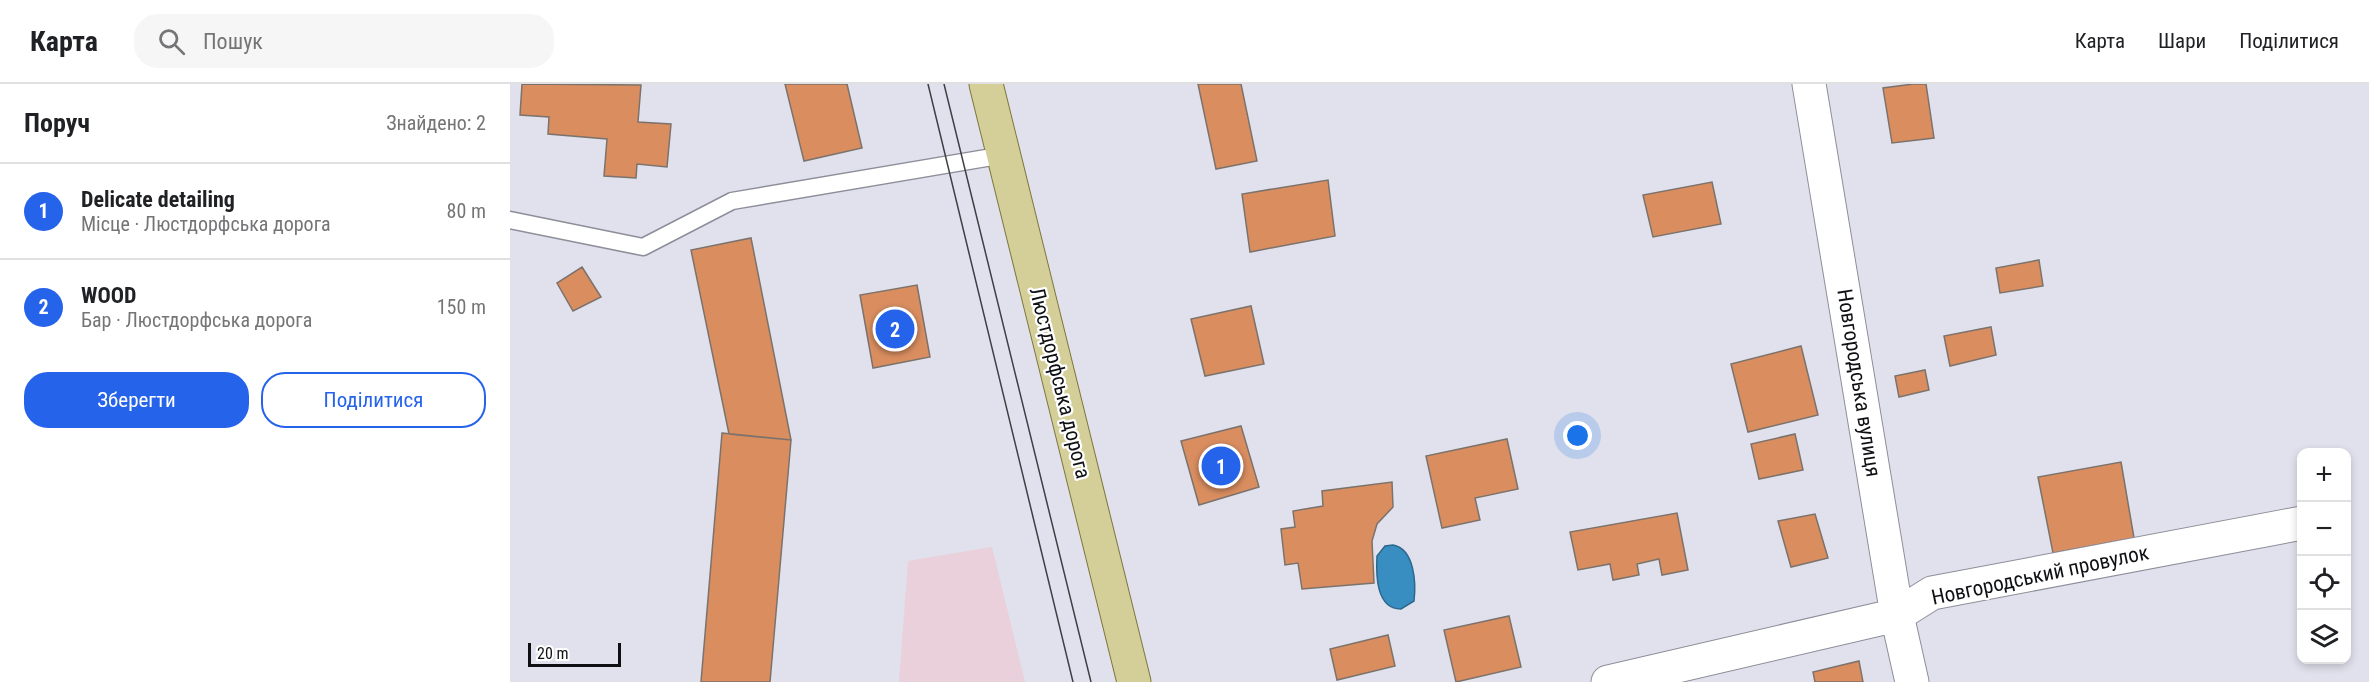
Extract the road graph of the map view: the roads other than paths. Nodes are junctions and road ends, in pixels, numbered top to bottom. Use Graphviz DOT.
graph roads {
  1 [pos="986,84"];
  2 [pos="1809,84"];
  3 [pos="1004,155"];
  4 [pos="510,220"];
  5 [pos="2297,524"];
  6 [pos="1897,615"];
  7 [pos="1134,682"];
  8 [pos="1608,682"];
  9 [pos="1911,682"];
  1 -- 3 [label="main road, Люстдорфська дорога"];
  2 -- 6 [label="street, Новгородська вулиця"];
  3 -- 4 [label="lane"];
  3 -- 7 [label="main road, Люстдорфська дорога"];
  5 -- 6 [label="street, Новгородський провулок"];
  6 -- 8 [label="street, Новгородський провулок"];
  6 -- 9 [label="street, Новгородська вулиця"];
}
